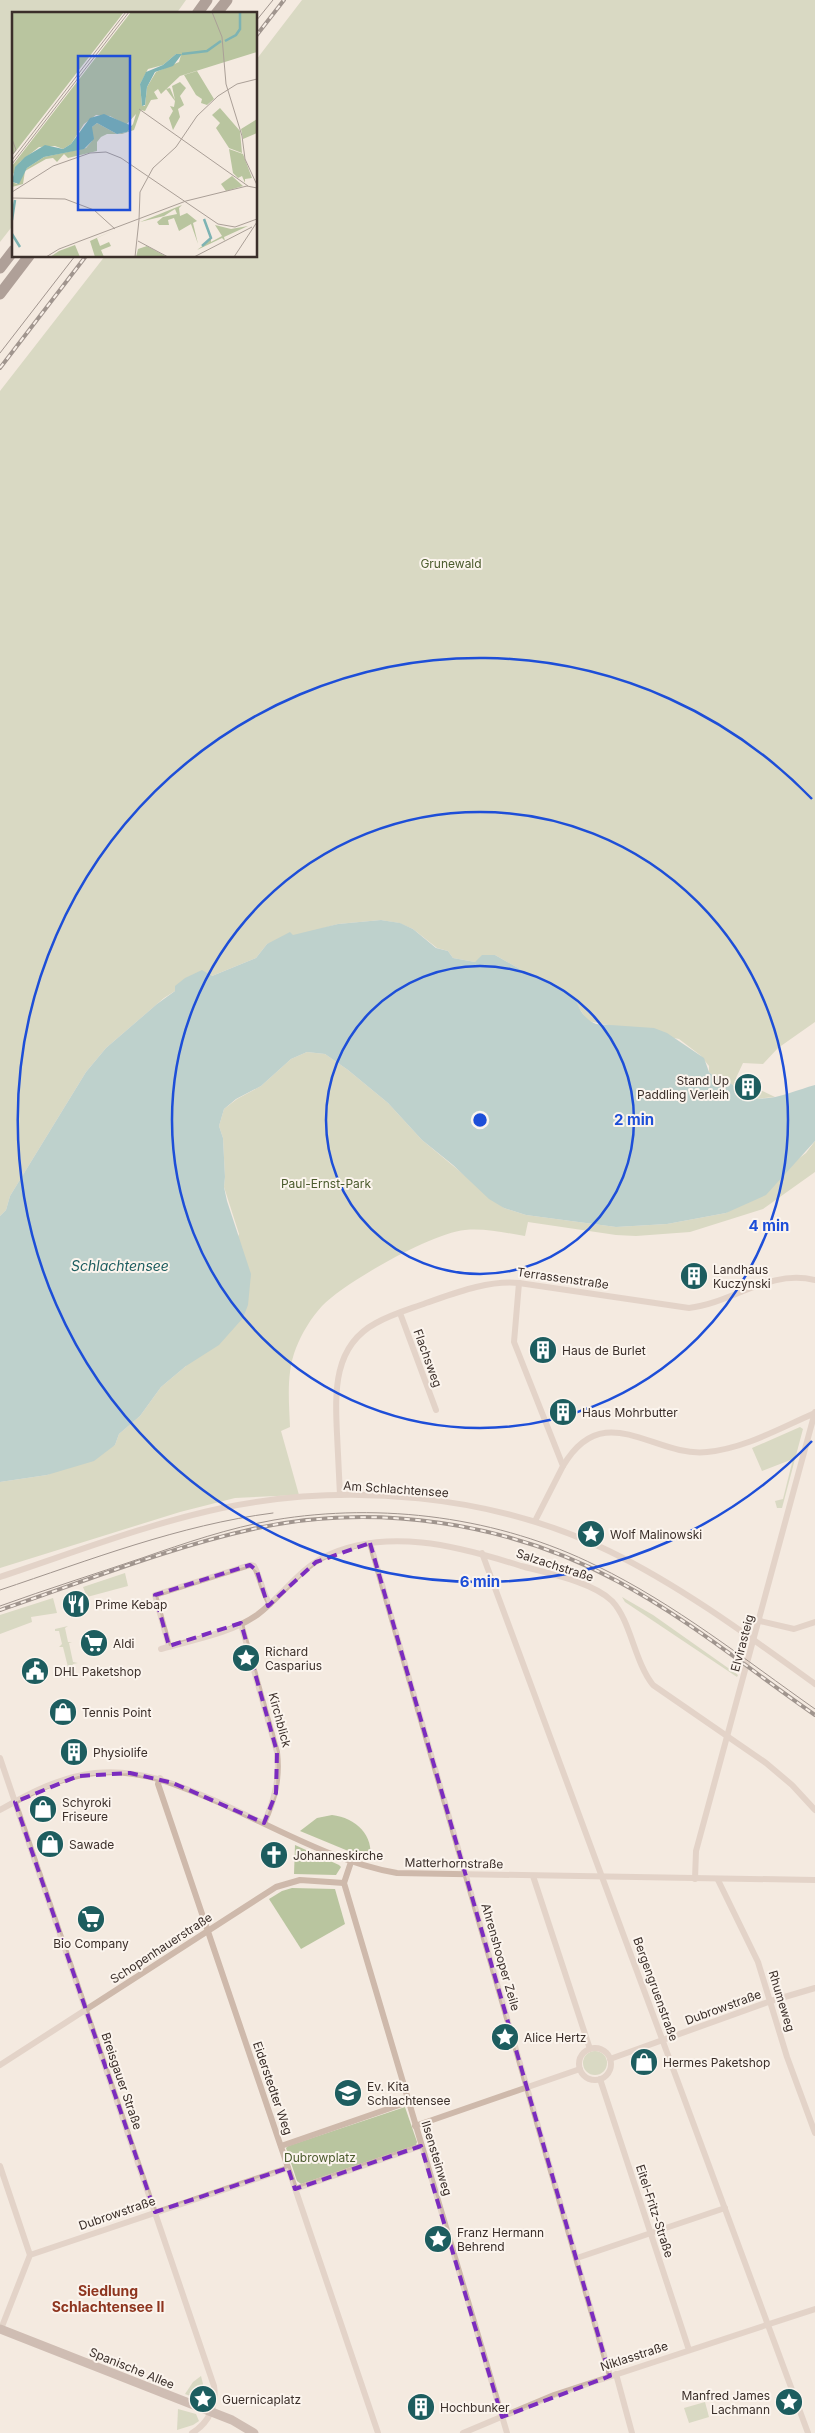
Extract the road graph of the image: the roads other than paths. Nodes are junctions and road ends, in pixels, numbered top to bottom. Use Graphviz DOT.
graph roads {
  1 [pos="207,0"];
  2 [pos="227,0"];
  3 [pos="198,12"];
  4 [pos="218,12"];
  5 [pos="12,253"];
  6 [pos="27,258"];
  7 [pos="0,268"];
  8 [pos="0,294"];
  9 [pos="815,1280"];
  10 [pos="519,1283"];
  11 [pos="400,1313"];
  12 [pos="436,1410"];
  13 [pos="815,1412"];
  14 [pos="563,1466"];
  15 [pos="340,1496"];
  16 [pos="535,1521"];
  17 [pos="370,1543"];
  18 [pos="482,1553"];
  19 [pos="0,1577"];
  20 [pos="270,1604"];
  21 [pos="760,1621"];
  22 [pos="815,1622"];
  23 [pos="241,1624"];
  24 [pos="754,1640"];
  25 [pos="169,1646"];
  26 [pos="161,1649"];
  27 [pos="815,1684"];
  28 [pos="729,1737"];
  29 [pos="0,1758"];
  30 [pos="160,1778"];
  31 [pos="15,1802"];
  32 [pos="0,1810"];
  33 [pos="815,1810"];
  34 [pos="264,1823"];
  35 [pos="351,1862"];
  36 [pos="465,1874"];
  37 [pos="533,1876"];
  38 [pos="603,1877"];
  39 [pos="695,1880"];
  40 [pos="718,1880"];
  41 [pos="815,1880"];
  42 [pos="344,1883"];
  43 [pos="207,1932"];
  44 [pos="815,1988"];
  45 [pos="771,2001"];
  46 [pos="86,2010"];
  47 [pos="663,2040"];
  48 [pos="590,2049"];
  49 [pos="610,2059"];
  50 [pos="0,2065"];
  51 [pos="580,2069"];
  52 [pos="600,2080"];
  53 [pos="526,2087"];
  54 [pos="408,2102"];
  55 [pos="415,2126"];
  56 [pos="814,2129"];
  57 [pos="281,2146"];
  58 [pos="422,2146"];
  59 [pos="0,2166"];
  60 [pos="288,2168"];
  61 [pos="295,2189"];
  62 [pos="725,2208"];
  63 [pos="155,2212"];
  64 [pos="651,2233"];
  65 [pos="30,2255"];
  66 [pos="577,2258"];
  67 [pos="815,2309"];
  68 [pos="768,2324"];
  69 [pos="1,2329"];
  70 [pos="689,2350"];
  71 [pos="613,2375"];
  72 [pos="211,2412"];
  73 [pos="502,2417"];
  74 [pos="192,2433"];
  75 [pos="254,2433"];
  76 [pos="378,2433"];
  77 [pos="463,2433"];
  78 [pos="507,2433"];
  79 [pos="632,2433"];
  80 [pos="808,2433"];
  1 -- 3 [label="highway"];
  2 -- 4 [label="highway"];
  5 -- 7 [label="highway"];
  6 -- 8 [label="highway"];
  9 -- 10 [label="street, Terrassenstraße"];
  10 -- 11 [label="street, Terrassenstraße"];
  10 -- 14 [label="street"];
  11 -- 12 [label="street, Flachsweg"];
  11 -- 15 [label="street, Terrassenstraße"];
  13 -- 14 [label="street"];
  13 -- 21 [label="street, Elvirasteig"];
  14 -- 16 [label="street"];
  15 -- 16 [label="street, Am Schlachtensee"];
  15 -- 19 [label="street, Am Schlachtensee"];
  16 -- 24 [label="street, Am Schlachtensee"];
  17 -- 18 [label="street, Salzachstraße"];
  17 -- 20 [label="street, Salzachstraße"];
  17 -- 36 [label="street, Ahrenshooper Zeile"];
  18 -- 28 [label="street, Salzachstraße"];
  18 -- 38 [label="street, Bergengruenstraße"];
  20 -- 23 [label="street, Salzachstraße"];
  20 -- 25 [label="street"];
  21 -- 22 [label="street"];
  21 -- 24 [label="street, Elvirasteig"];
  23 -- 25 [label="street, Salzachstraße"];
  23 -- 34 [label="street, Kirchblick"];
  24 -- 27 [label="street, Am Schlachtensee"];
  24 -- 28 [label="street, Elvirasteig"];
  25 -- 26 [label="street, Salzachstraße"];
  28 -- 33 [label="street, Salzachstraße"];
  28 -- 39 [label="street, Elvirasteig"];
  29 -- 31 [label="street, Breisgauer Straße"];
  30 -- 31 [label="street, Matterhornstraße"];
  30 -- 34 [label="street, Matterhornstraße"];
  30 -- 43 [label="street, Eiderstedter Weg"];
  31 -- 32 [label="street, Matterhornstraße"];
  31 -- 46 [label="street, Breisgauer Straße"];
  34 -- 35 [label="street, Matterhornstraße"];
  35 -- 36 [label="street, Matterhornstraße"];
  35 -- 42 [label="street"];
  36 -- 37 [label="street, Matterhornstraße"];
  36 -- 53 [label="street, Ahrenshooper Zeile"];
  37 -- 38 [label="street, Matterhornstraße"];
  37 -- 48 [label="street"];
  38 -- 39 [label="street, Matterhornstraße"];
  38 -- 47 [label="street, Bergengruenstraße"];
  39 -- 40 [label="street, Matterhornstraße"];
  40 -- 41 [label="street, Matterhornstraße"];
  40 -- 45 [label="street, Rhumeweg"];
  42 -- 43 [label="street, Schopenhauerstraße"];
  42 -- 54 [label="street, Ilsensteinweg"];
  43 -- 46 [label="street, Schopenhauerstraße"];
  43 -- 57 [label="street, Eiderstedter Weg"];
  44 -- 45 [label="street, Dubrowstraße"];
  45 -- 47 [label="street, Dubrowstraße"];
  45 -- 56 [label="street, Rhumeweg"];
  46 -- 50 [label="street, Schopenhauerstraße"];
  46 -- 63 [label="street, Breisgauer Straße"];
  47 -- 49 [label="street, Dubrowstraße"];
  47 -- 62 [label="street, Bergengruenstraße"];
  48 -- 49 [label="street"];
  48 -- 51 [label="street"];
  49 -- 52 [label="street"];
  51 -- 52 [label="street"];
  51 -- 53 [label="street"];
  52 -- 64 [label="street, Eitel-Fritz-Straße"];
  53 -- 55 [label="street"];
  53 -- 66 [label="street, Ahrenshooper Zeile"];
  54 -- 55 [label="street, Ilsensteinweg"];
  54 -- 57 [label="street"];
  55 -- 58 [label="street, Ilsensteinweg"];
  57 -- 60 [label="street, Eiderstedter Weg"];
  58 -- 61 [label="street"];
  58 -- 73 [label="street, Ilsensteinweg"];
  59 -- 65 [label="street"];
  60 -- 61 [label="street, Eiderstedter Weg"];
  60 -- 63 [label="street, Dubrowstraße"];
  61 -- 76 [label="street, Eiderstedter Weg"];
  62 -- 64 [label="street"];
  62 -- 68 [label="street, Bergengruenstraße"];
  63 -- 65 [label="street, Dubrowstraße"];
  63 -- 72 [label="street, Breisgauer Straße"];
  64 -- 66 [label="street"];
  64 -- 70 [label="street, Eitel-Fritz-Straße"];
  65 -- 69 [label="street"];
  66 -- 71 [label="street, Ahrenshooper Zeile"];
  67 -- 68 [label="street, Niklasstraße"];
  68 -- 70 [label="street, Niklasstraße"];
  68 -- 80 [label="street, Bergengruenstraße"];
  69 -- 72 [label="main road, Spanische Allee"];
  70 -- 71 [label="street, Niklasstraße"];
  71 -- 73 [label="street, Niklasstraße"];
  71 -- 79 [label="street, Ahrenshooper Zeile"];
  72 -- 74 [label="street"];
  72 -- 75 [label="main road, Spanische Allee"];
  73 -- 77 [label="street, Niklasstraße"];
  73 -- 78 [label="street, Ilsensteinweg"];
}
